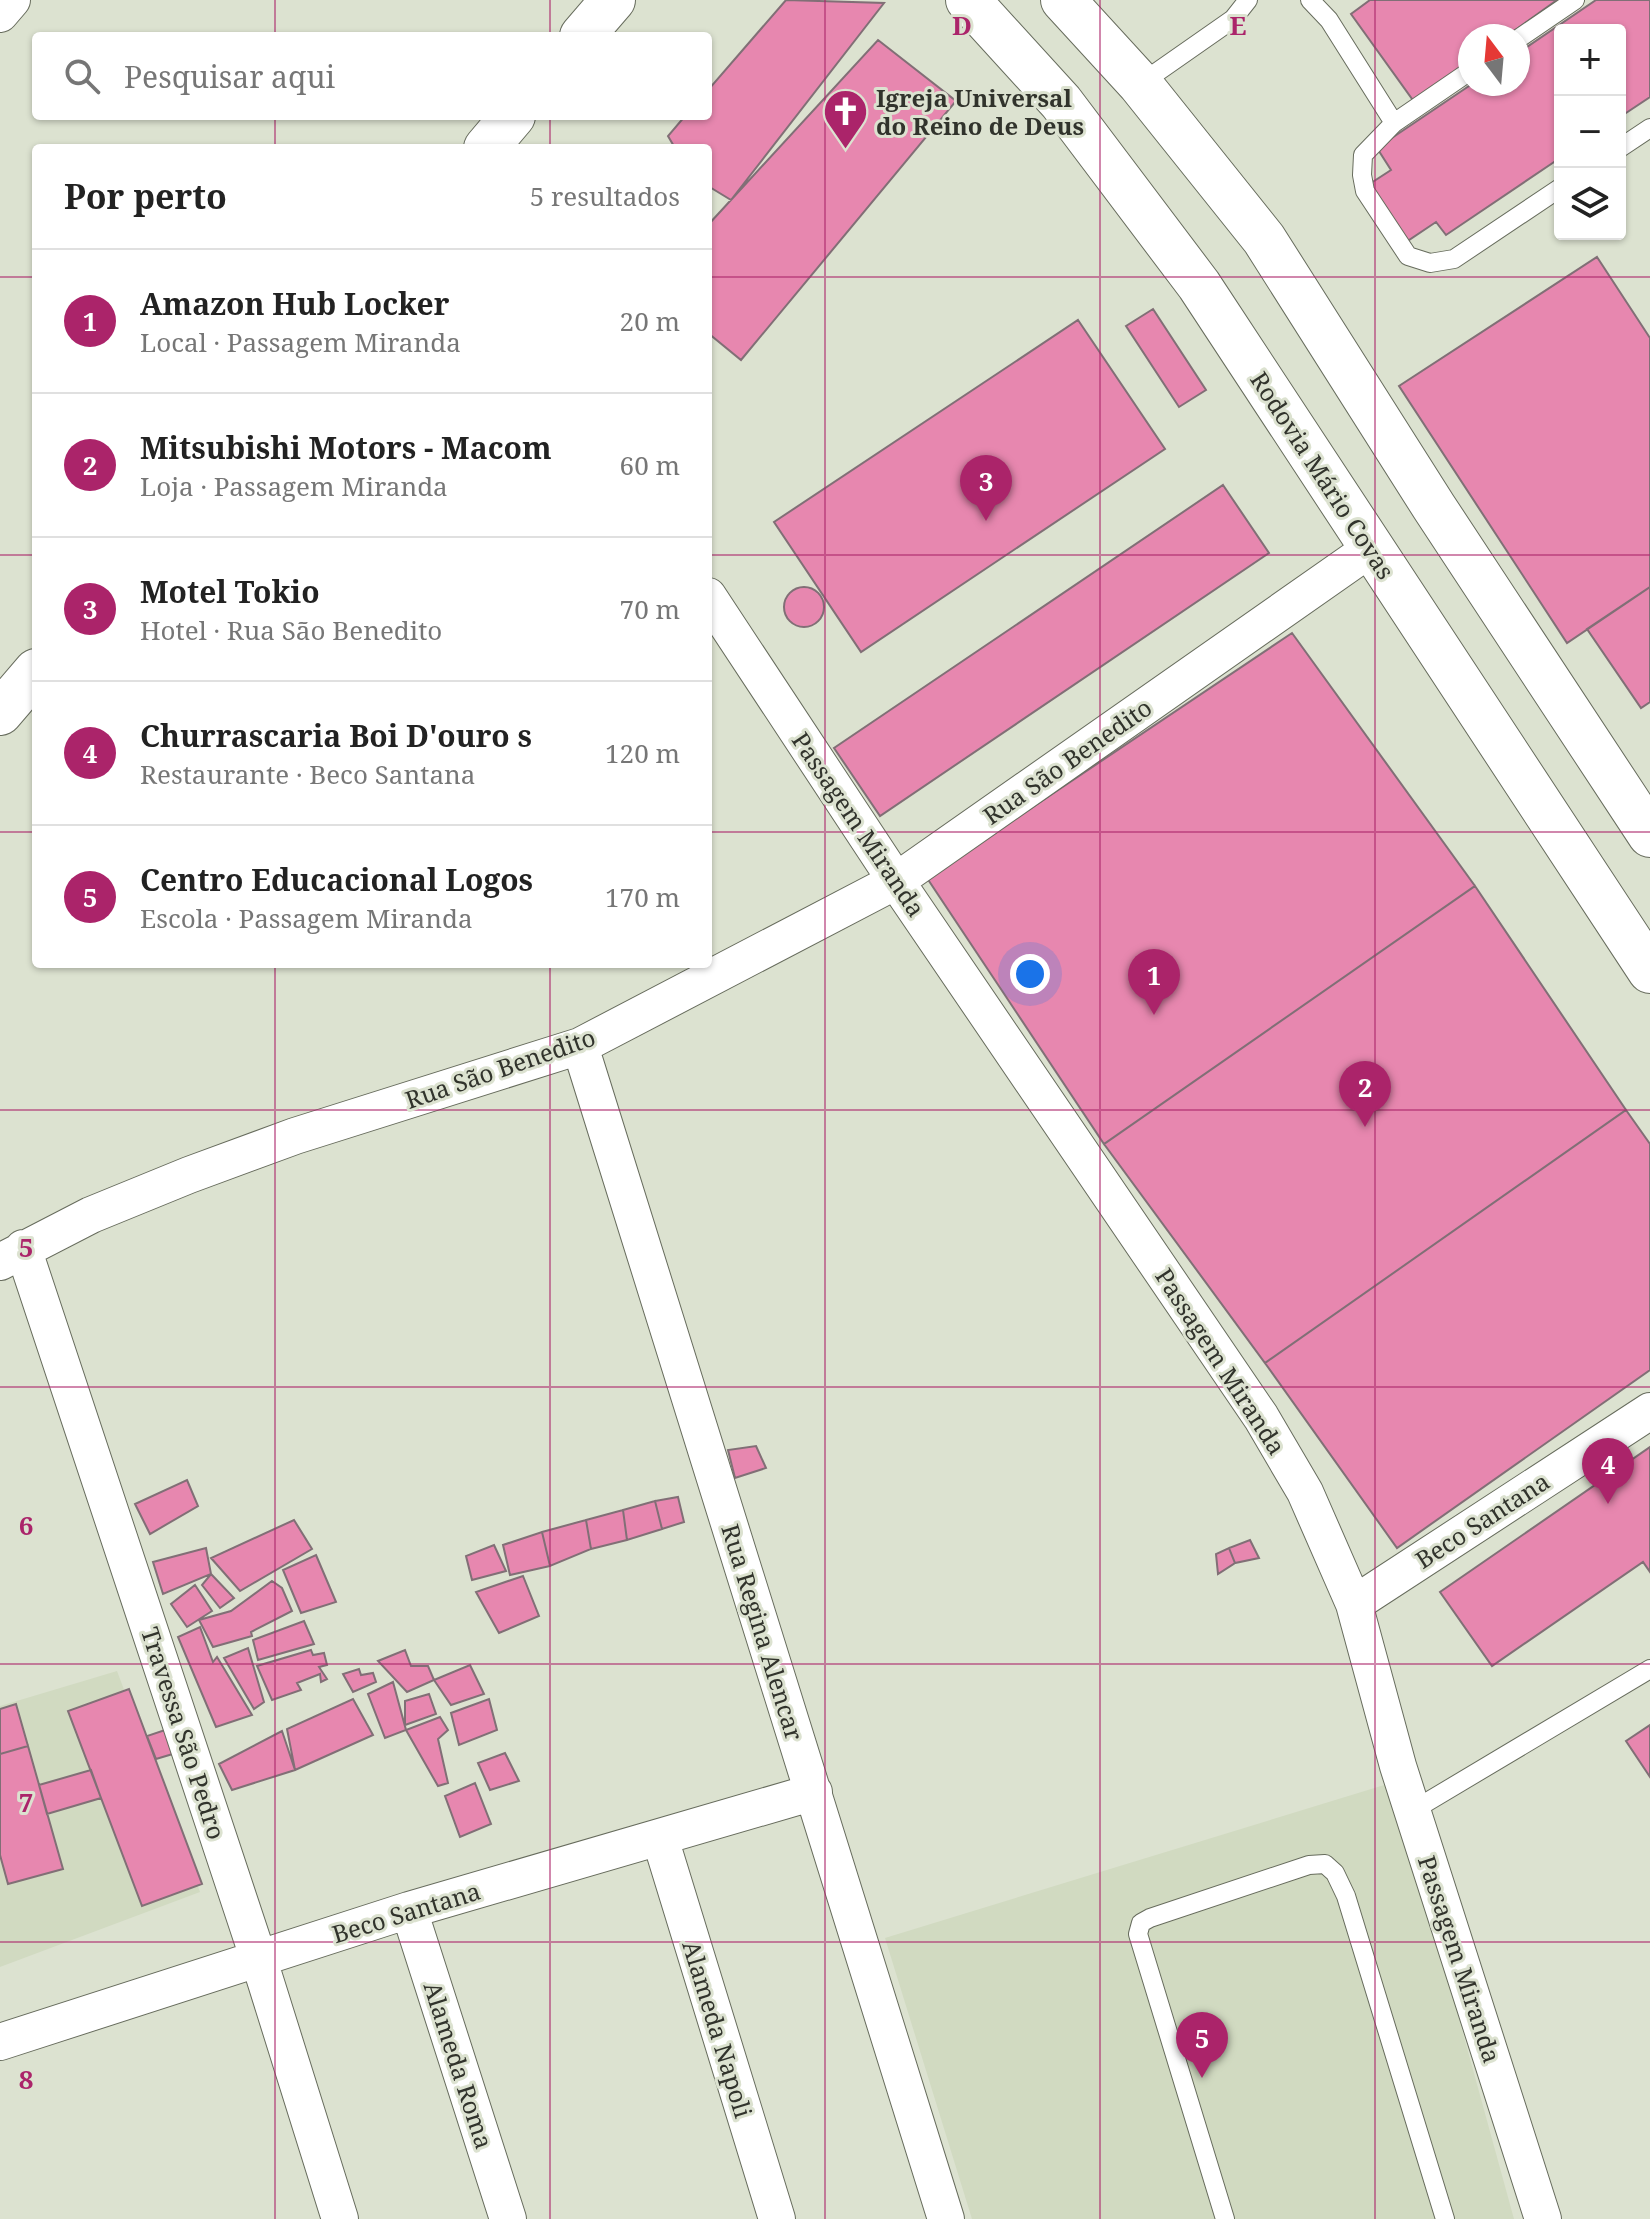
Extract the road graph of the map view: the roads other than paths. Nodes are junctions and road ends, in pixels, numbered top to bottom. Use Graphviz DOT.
graph roads {
  1 [pos="12,0"];
  2 [pos="613,0"];
  3 [pos="968,0"];
  4 [pos="1063,0"];
  5 [pos="1248,0"];
  6 [pos="1310,0"];
  7 [pos="1575,0"];
  8 [pos="0,14"];
  9 [pos="1530,31"];
  10 [pos="585,32"];
  11 [pos="1458,79"];
  12 [pos="1140,84"];
  13 [pos="510,120"];
  14 [pos="1394,123"];
  15 [pos="1650,128"];
  16 [pos="489,144"];
  17 [pos="1626,144"];
  18 [pos="1554,192"];
  19 [pos="1370,549"];
  20 [pos="712,602"];
  21 [pos="32,676"];
  22 [pos="0,713"];
  23 [pos="1650,835"];
  24 [pos="896,881"];
  25 [pos="1650,971"];
  26 [pos="580,1046"];
  27 [pos="12,1255"];
  28 [pos="1650,1411"];
  29 [pos="1354,1604"];
  30 [pos="1650,1669"];
  31 [pos="814,1792"];
  32 [pos="1412,1811"];
  33 [pos="660,1838"];
  34 [pos="409,1910"];
  35 [pos="258,1957"];
  36 [pos="0,2042"];
  37 [pos="340,2219"];
  38 [pos="508,2219"];
  39 [pos="777,2219"];
  40 [pos="946,2219"];
  41 [pos="1225,2219"];
  42 [pos="1445,2219"];
  43 [pos="1543,2219"];
  1 -- 8 [label="street"];
  2 -- 10 [label="main road"];
  3 -- 19 [label="main road, Rodovia Mário Covas"];
  4 -- 12 [label="main road"];
  5 -- 12 [label="lane"];
  6 -- 14 [label="lane"];
  7 -- 9 [label="lane"];
  11 -- 14 [label="lane"];
  12 -- 23 [label="main road"];
  13 -- 16 [label="main road"];
  14 -- 18 [label="lane"];
  15 -- 17 [label="lane"];
  19 -- 24 [label="street, Rua São Benedito"];
  19 -- 25 [label="main road, Rodovia Mário Covas"];
  20 -- 24 [label="street, Passagem Miranda"];
  21 -- 22 [label="main road"];
  24 -- 26 [label="street, Rua São Benedito"];
  24 -- 29 [label="street, Passagem Miranda"];
  26 -- 27 [label="street, Rua São Benedito"];
  26 -- 31 [label="street, Rua Regina Alencar"];
  27 -- 35 [label="street, Travessa São Pedro"];
  28 -- 29 [label="street, Beco Santana"];
  29 -- 32 [label="street, Passagem Miranda"];
  30 -- 32 [label="lane"];
  31 -- 33 [label="street, Beco Santana"];
  31 -- 40 [label="street, Rua Regina Alencar"];
  32 -- 43 [label="street, Passagem Miranda"];
  33 -- 34 [label="street, Beco Santana"];
  33 -- 39 [label="street, Alameda Napoli"];
  34 -- 35 [label="street, Beco Santana"];
  34 -- 38 [label="street, Alameda Roma"];
  35 -- 36 [label="street, Beco Santana"];
  35 -- 37 [label="street, Travessa São Pedro"];
  41 -- 42 [label="lane"];
}
